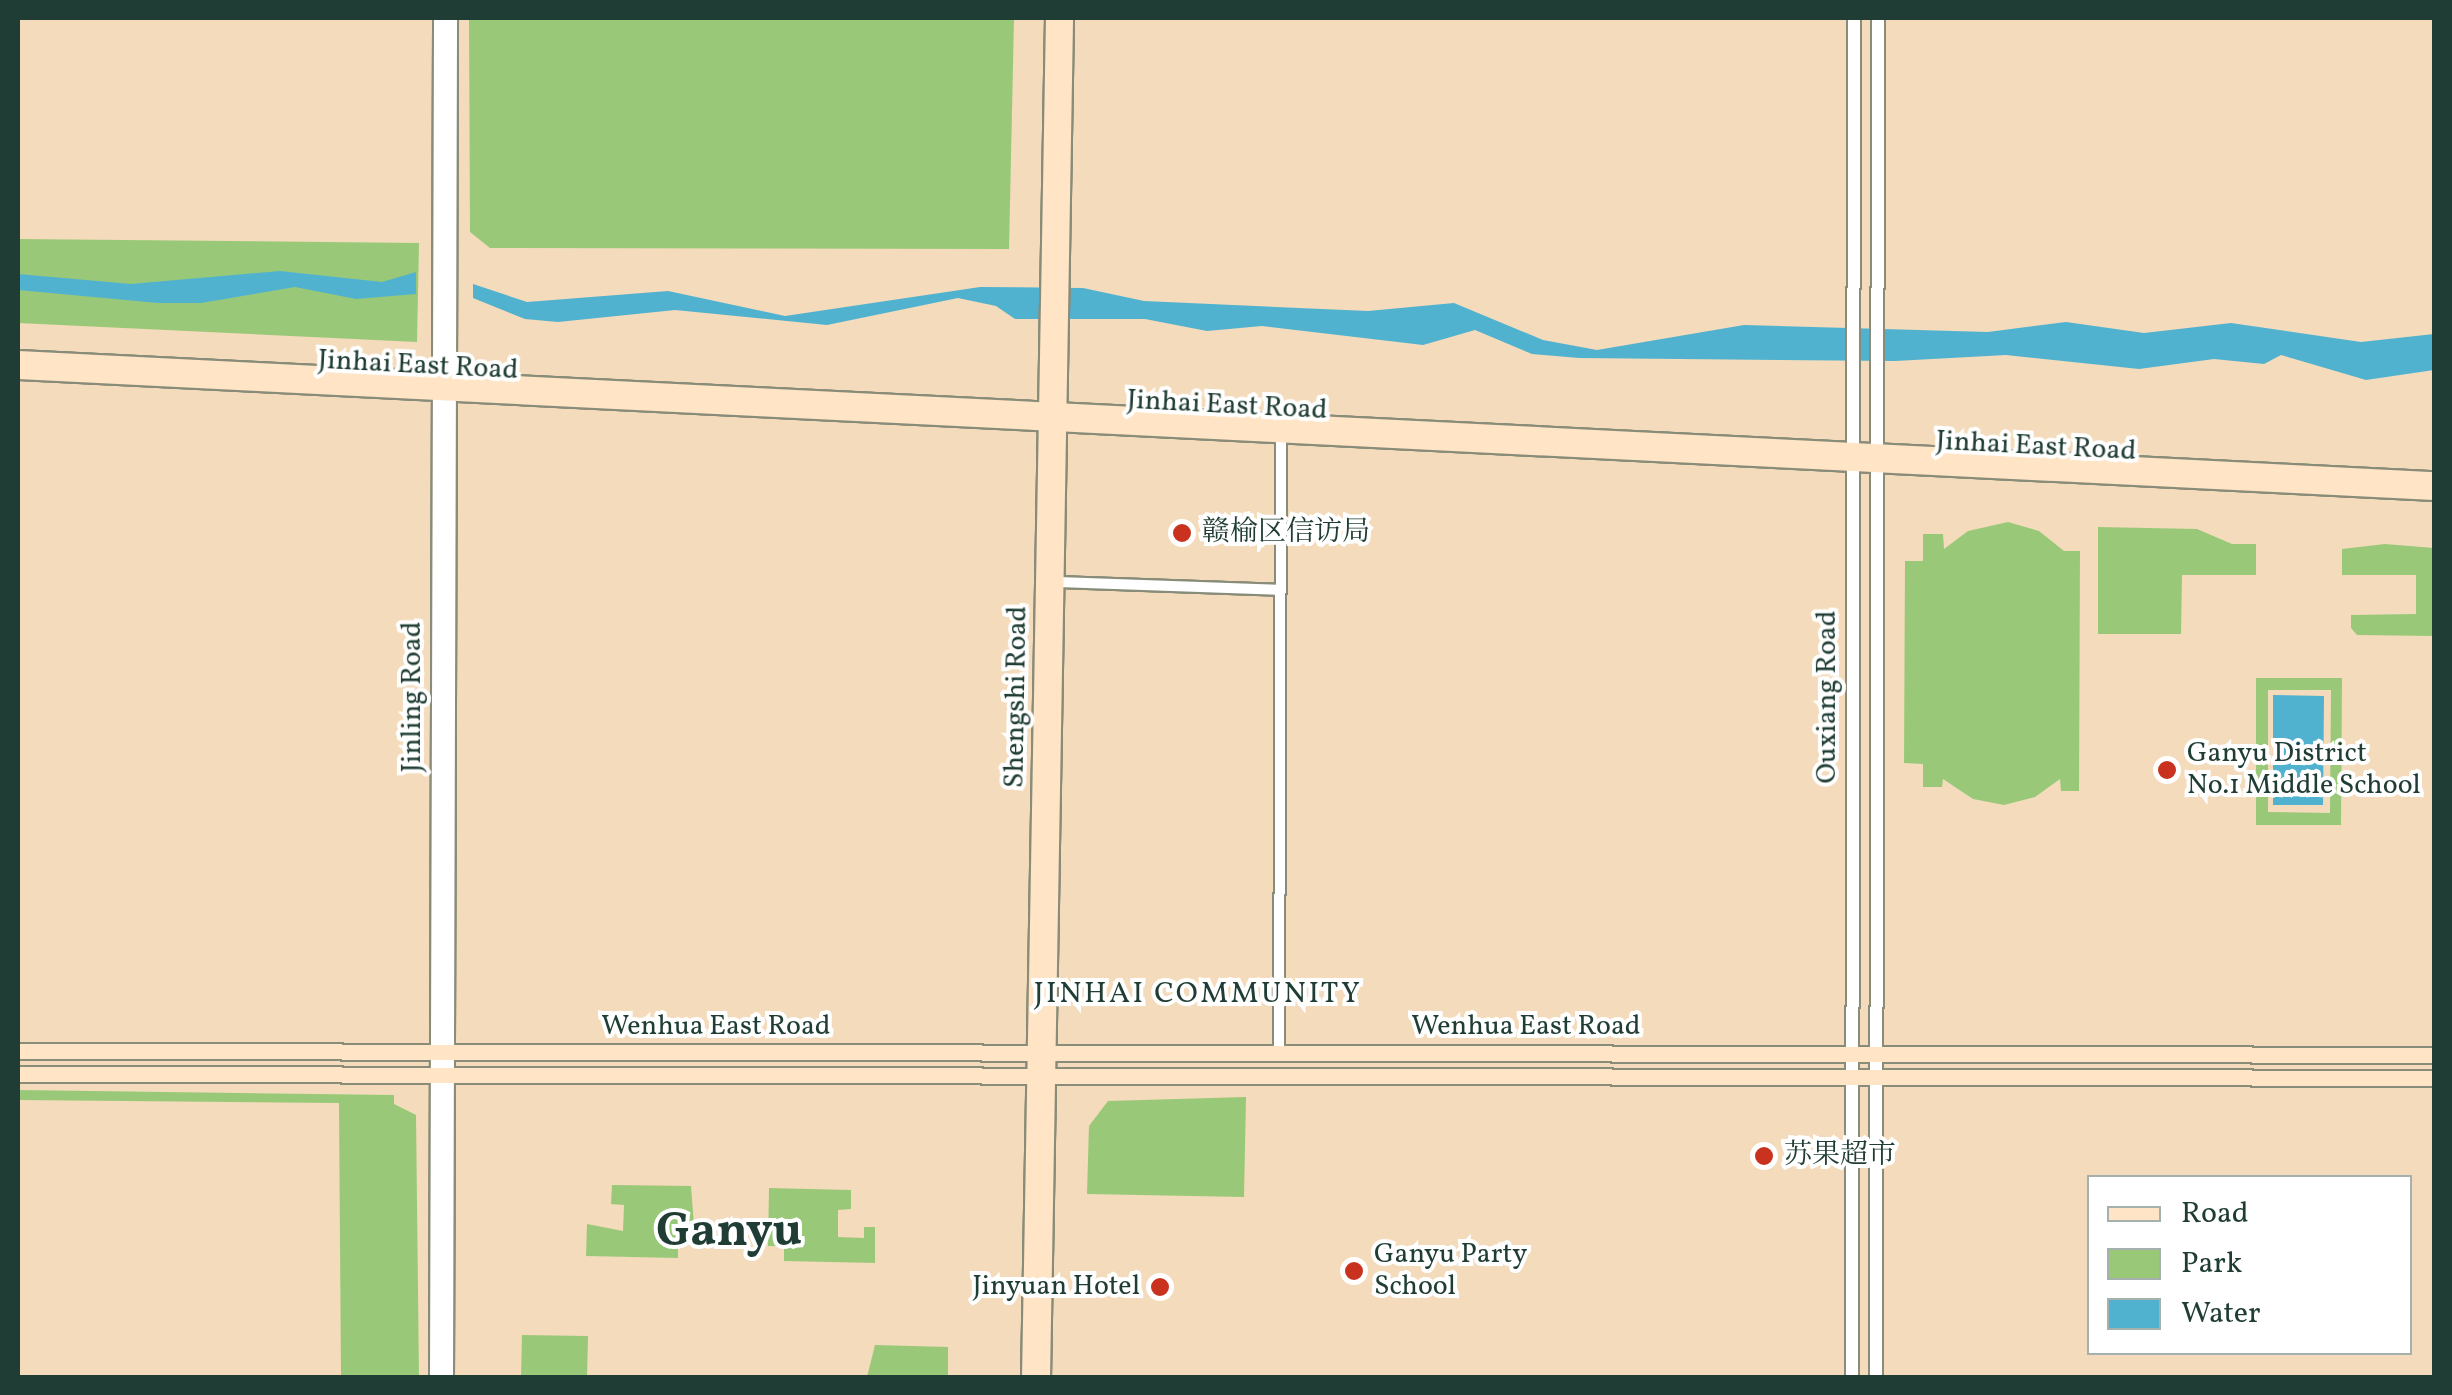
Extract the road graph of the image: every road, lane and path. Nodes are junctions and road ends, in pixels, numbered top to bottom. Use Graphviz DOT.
graph roads {
  1 [pos="440,18"];
  2 [pos="451,18"];
  3 [pos="1052,18"];
  4 [pos="1065,18"];
  5 [pos="1854,18"];
  6 [pos="1878,18"];
  7 [pos="18,358"];
  8 [pos="18,371"];
  9 [pos="444,386"];
  10 [pos="1053,416"];
  11 [pos="1280,434"];
  12 [pos="1854,456"];
  13 [pos="1878,458"];
  14 [pos="2434,478"];
  15 [pos="2434,492"];
  16 [pos="1056,582"];
  17 [pos="1280,590"];
  18 [pos="18,1051"];
  19 [pos="443,1051"];
  20 [pos="1042,1052"];
  21 [pos="1279,1052"];
  22 [pos="1853,1053"];
  23 [pos="1876,1053"];
  24 [pos="2434,1055"];
  25 [pos="18,1074"];
  26 [pos="443,1074"];
  27 [pos="1042,1075"];
  28 [pos="1853,1076"];
  29 [pos="1876,1076"];
  30 [pos="2434,1078"];
  31 [pos="436,1378"];
  32 [pos="447,1378"];
  33 [pos="1029,1378"];
  34 [pos="1042,1378"];
  35 [pos="1852,1378"];
  36 [pos="1876,1378"];
  1 -- 9 [label="street, Jinling Road"];
  2 -- 9 [label="street, Jinling Road"];
  3 -- 10 [label="main road, Shengshi Road"];
  4 -- 10 [label="main road, Shengshi Road"];
  5 -- 12 [label="street, Ouxiang Road"];
  6 -- 13 [label="street, Ouxiang Road"];
  7 -- 9 [label="main road, Jinhai East Road"];
  8 -- 9 [label="main road, Jinhai East Road"];
  9 -- 10 [label="main road, Jinhai East Road"];
  9 -- 19 [label="street, Jinling Road"];
  10 -- 11 [label="main road, Jinhai East Road"];
  10 -- 12 [label="main road, Jinhai East Road"];
  10 -- 16 [label="main road, Shengshi Road"];
  10 -- 20 [label="main road, Shengshi Road"];
  11 -- 12 [label="main road, Jinhai East Road"];
  11 -- 17 [label="street"];
  12 -- 13 [label="main road, Jinhai East Road"];
  12 -- 22 [label="street, Ouxiang Road"];
  13 -- 14 [label="main road, Jinhai East Road"];
  13 -- 15 [label="main road, Jinhai East Road"];
  13 -- 23 [label="street, Ouxiang Road"];
  16 -- 17 [label="street"];
  16 -- 20 [label="main road, Shengshi Road"];
  17 -- 21 [label="street"];
  18 -- 19 [label="main road, Wenhua East Road"];
  19 -- 20 [label="main road, Wenhua East Road"];
  19 -- 26 [label="street, Jinling Road"];
  20 -- 21 [label="main road, Wenhua East Road"];
  20 -- 27 [label="main road, Shengshi Road"];
  21 -- 22 [label="main road, Wenhua East Road"];
  22 -- 23 [label="main road, Wenhua East Road"];
  22 -- 28 [label="street, Ouxiang Road"];
  23 -- 24 [label="main road, Wenhua East Road"];
  23 -- 29 [label="street, Ouxiang Road"];
  25 -- 26 [label="main road, Wenhua East Road"];
  26 -- 27 [label="main road, Wenhua East Road"];
  26 -- 31 [label="street, Jinling Road"];
  26 -- 32 [label="street, Jinling Road"];
  27 -- 28 [label="main road, Wenhua East Road"];
  27 -- 33 [label="main road, Shengshi Road"];
  27 -- 34 [label="main road, Shengshi Road"];
  28 -- 29 [label="main road, Wenhua East Road"];
  28 -- 35 [label="street, Ouxiang Road"];
  29 -- 30 [label="main road, Wenhua East Road"];
  29 -- 36 [label="street, Ouxiang Road"];
}
